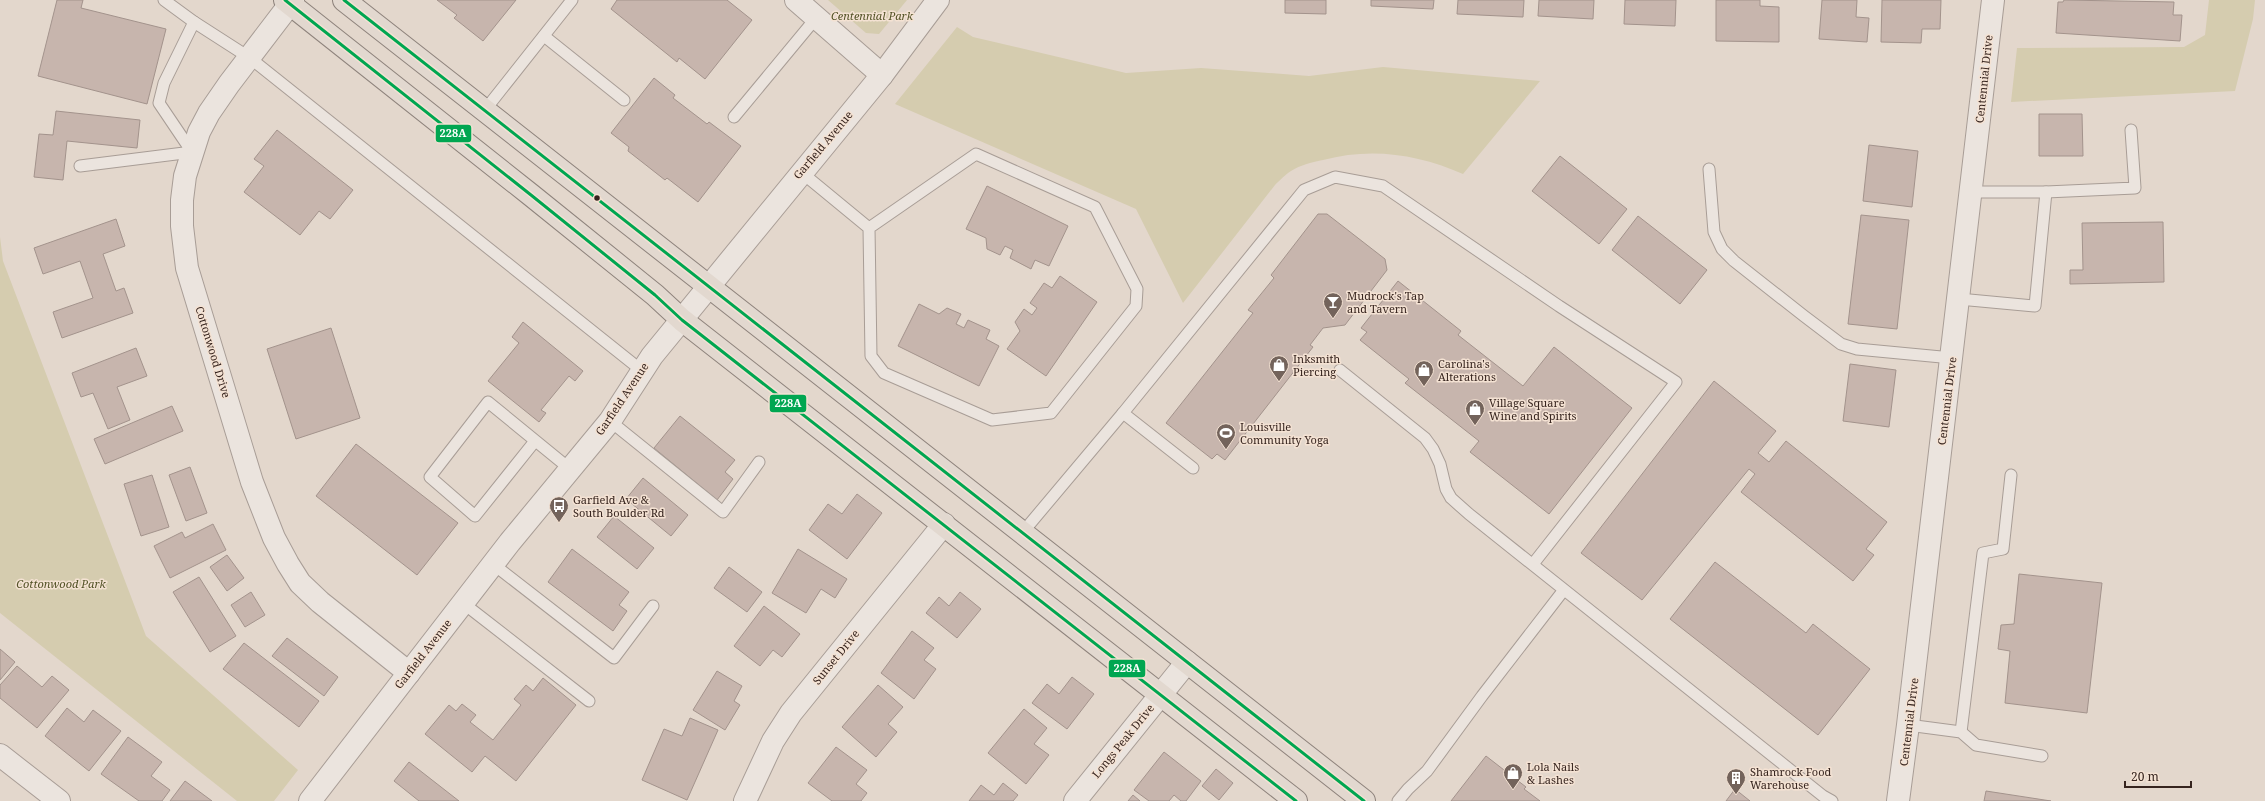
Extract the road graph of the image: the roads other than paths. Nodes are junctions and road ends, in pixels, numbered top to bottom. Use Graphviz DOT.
graph roads {
  1 [pos="164,0"];
  2 [pos="344,0"];
  3 [pos="572,0"];
  4 [pos="796,0"];
  5 [pos="938,0"];
  6 [pos="1993,0"];
  7 [pos="289,1"];
  8 [pos="816,18"];
  9 [pos="194,22"];
  10 [pos="544,36"];
  11 [pos="250,58"];
  12 [pos="882,75"];
  13 [pos="624,100"];
  14 [pos="485,110"];
  15 [pos="734,117"];
  16 [pos="2131,130"];
  17 [pos="192,152"];
  18 [pos="80,166"];
  19 [pos="1709,169"];
  20 [pos="801,172"];
  21 [pos="1971,192"];
  22 [pos="2046,192"];
  23 [pos="869,228"];
  24 [pos="710,287"];
  25 [pos="1958,299"];
  26 [pos="682,320"];
  27 [pos="1952,358"];
  28 [pos="641,370"];
  29 [pos="1340,370"];
  30 [pos="1123,413"];
  31 [pos="610,421"];
  32 [pos="535,441"];
  33 [pos="759,462"];
  34 [pos="1193,468"];
  35 [pos="570,469"];
  36 [pos="2011,474"];
  37 [pos="944,524"];
  38 [pos="1023,532"];
  39 [pos="493,564"];
  40 [pos="1532,564"];
  41 [pos="1563,591"];
  42 [pos="463,603"];
  43 [pos="654,606"];
  44 [pos="1187,662"];
  45 [pos="409,673"];
  46 [pos="1160,694"];
  47 [pos="589,701"];
  48 [pos="1908,725"];
  49 [pos="1961,732"];
  50 [pos="0,755"];
  51 [pos="2042,756"];
  52 [pos="59,801"];
  53 [pos="310,801"];
  54 [pos="745,801"];
  55 [pos="1075,801"];
  56 [pos="1296,801"];
  57 [pos="1364,801"];
  58 [pos="1398,801"];
  59 [pos="1832,801"];
  60 [pos="1898,801"];
  1 -- 9 [label="lane"];
  2 -- 14 [label="main road"];
  3 -- 10 [label="lane"];
  4 -- 8 [label="street"];
  5 -- 12 [label="street, Garfield Avenue"];
  6 -- 21 [label="street, Centennial Drive"];
  7 -- 11 [label="street, Cottonwood Drive"];
  7 -- 26 [label="main road"];
  8 -- 12 [label="street"];
  8 -- 15 [label="lane"];
  9 -- 11 [label="lane"];
  9 -- 17 [label="lane"];
  10 -- 13 [label="lane"];
  10 -- 14 [label="lane"];
  11 -- 17 [label="street, Cottonwood Drive"];
  11 -- 28 [label="lane"];
  12 -- 20 [label="street, Garfield Avenue"];
  14 -- 24 [label="main road"];
  16 -- 22 [label="lane"];
  17 -- 18 [label="lane"];
  17 -- 45 [label="street, Cottonwood Drive"];
  19 -- 27 [label="lane"];
  20 -- 23 [label="lane"];
  20 -- 24 [label="street, Garfield Avenue"];
  21 -- 22 [label="lane"];
  21 -- 25 [label="street, Centennial Drive"];
  22 -- 25 [label="lane"];
  23 -- 23 [label="lane"];
  24 -- 26 [label="street, Garfield Avenue"];
  24 -- 38 [label="main road"];
  25 -- 27 [label="street, Centennial Drive"];
  26 -- 28 [label="street, Garfield Avenue"];
  26 -- 37 [label="main road"];
  27 -- 48 [label="street, Centennial Drive"];
  28 -- 31 [label="street, Garfield Avenue"];
  29 -- 40 [label="lane"];
  30 -- 34 [label="lane"];
  30 -- 38 [label="lane"];
  30 -- 40 [label="lane"];
  31 -- 33 [label="lane"];
  31 -- 35 [label="street, Garfield Avenue"];
  32 -- 32 [label="lane"];
  32 -- 35 [label="lane"];
  35 -- 39 [label="street, Garfield Avenue"];
  36 -- 49 [label="lane"];
  37 -- 46 [label="main road"];
  37 -- 54 [label="street, Sunset Drive"];
  38 -- 44 [label="main road"];
  39 -- 42 [label="street, Garfield Avenue"];
  39 -- 43 [label="lane"];
  40 -- 41 [label="lane"];
  41 -- 58 [label="lane"];
  41 -- 59 [label="lane"];
  42 -- 45 [label="street, Garfield Avenue"];
  42 -- 47 [label="lane"];
  44 -- 46 [label="street, Longs Peak Drive"];
  44 -- 57 [label="main road"];
  45 -- 53 [label="street, Garfield Avenue"];
  46 -- 55 [label="street, Longs Peak Drive"];
  46 -- 56 [label="main road"];
  48 -- 49 [label="lane"];
  48 -- 60 [label="street, Centennial Drive"];
  49 -- 51 [label="lane"];
  50 -- 52 [label="street"];
}
